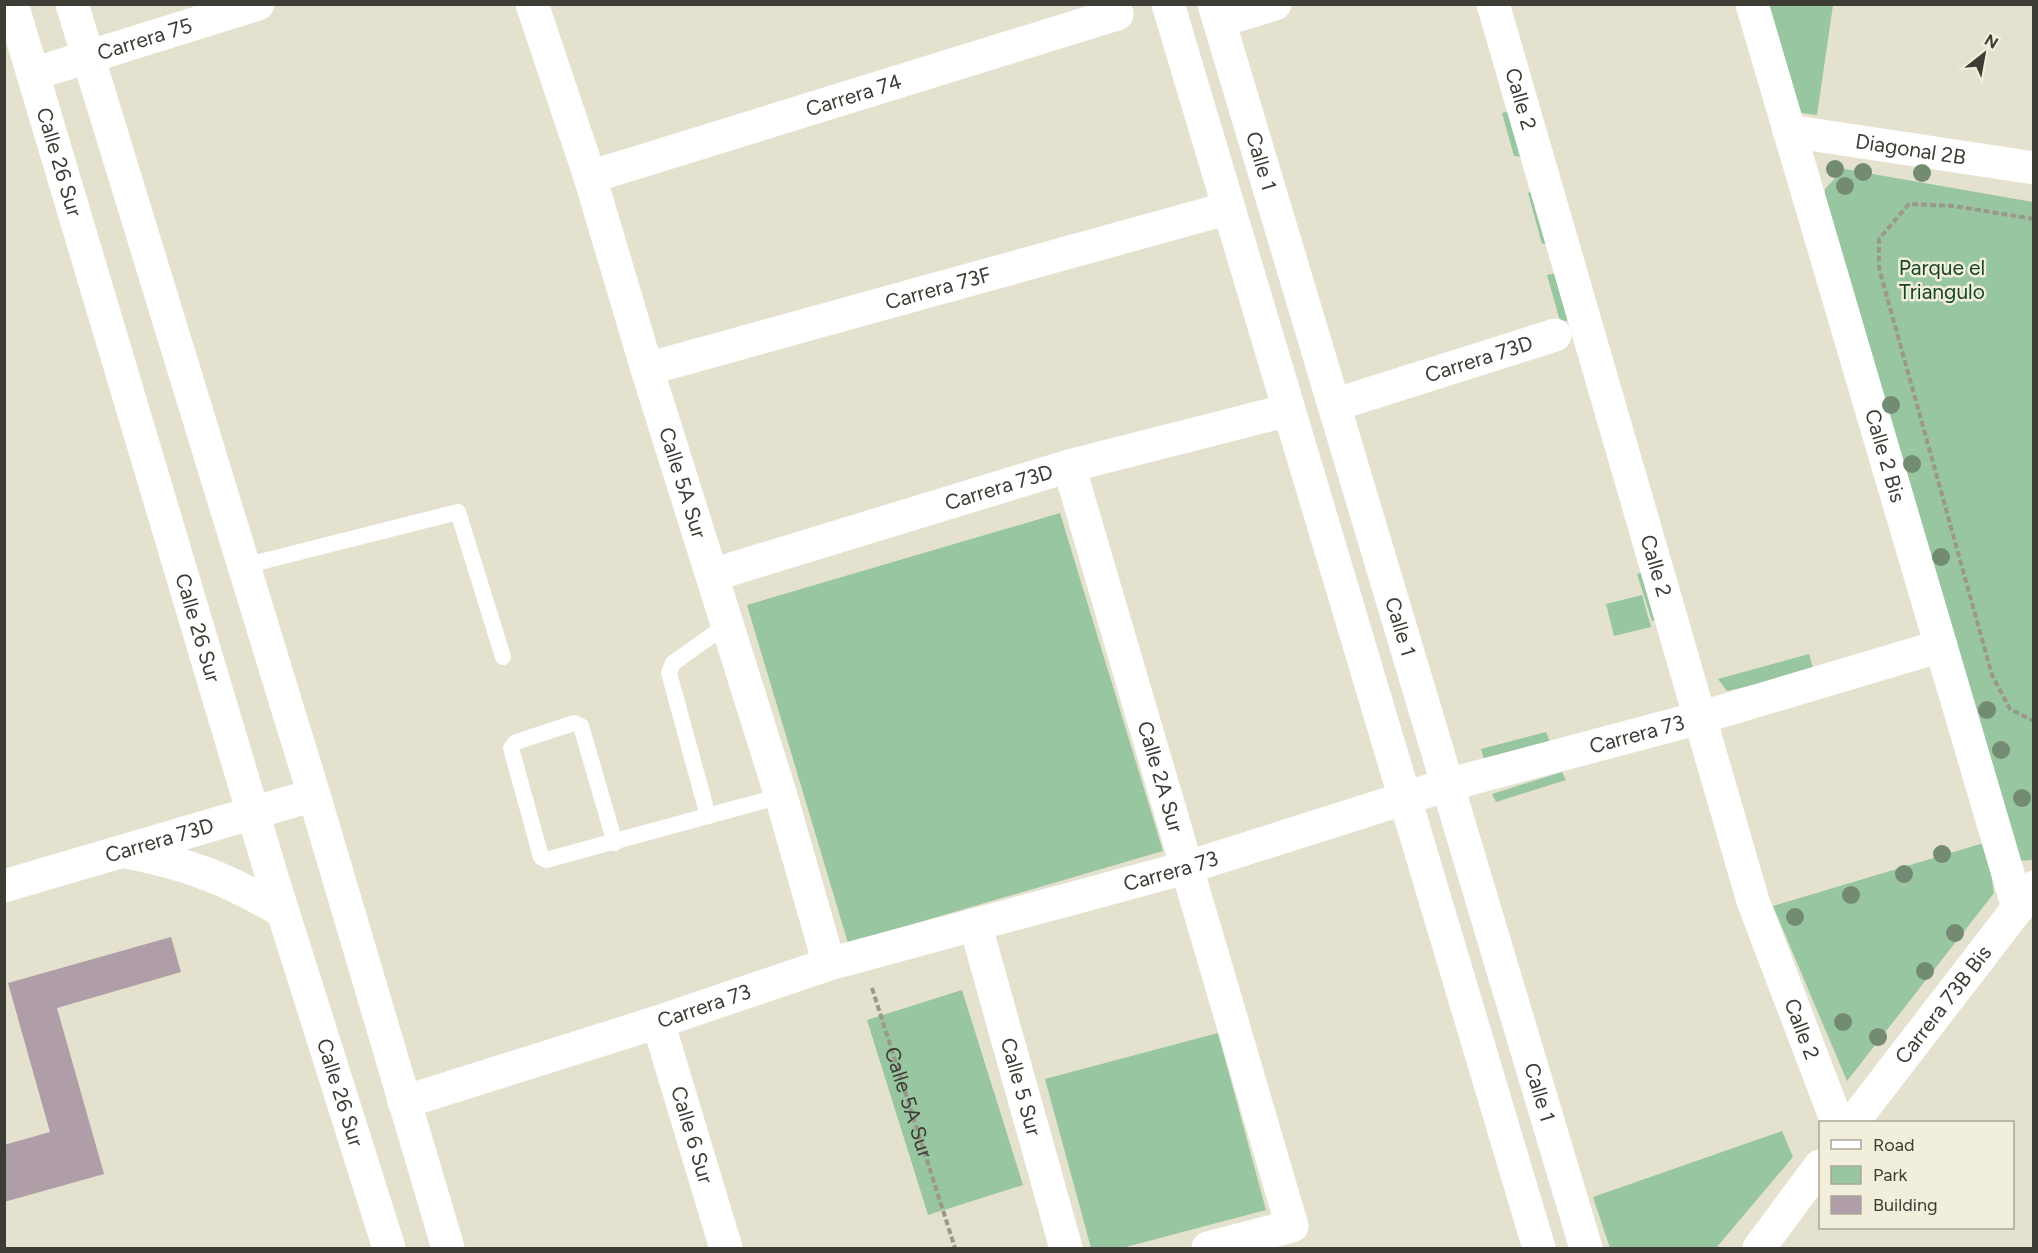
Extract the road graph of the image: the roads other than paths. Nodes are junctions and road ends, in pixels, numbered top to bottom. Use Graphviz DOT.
graph roads {
  1 [pos="12,4"];
  2 [pos="72,4"];
  3 [pos="258,4"];
  4 [pos="532,4"];
  5 [pos="1168,4"];
  6 [pos="1275,4"];
  7 [pos="1493,4"];
  8 [pos="1752,4"];
  9 [pos="1216,13"];
  10 [pos="1118,14"];
  11 [pos="87,57"];
  12 [pos="33,74"];
  13 [pos="1789,131"];
  14 [pos="2034,168"];
  15 [pos="590,177"];
  16 [pos="1229,208"];
  17 [pos="1287,249"];
  18 [pos="1245,263"];
  19 [pos="1555,335"];
  20 [pos="647,369"];
  21 [pos="1334,405"];
  22 [pos="1289,410"];
  23 [pos="1069,466"];
  24 [pos="244,566"];
  25 [pos="712,575"];
  26 [pos="728,624"];
  27 [pos="1941,646"];
  28 [pos="503,657"];
  29 [pos="1700,718"];
  30 [pos="1447,785"];
  31 [pos="314,795"];
  32 [pos="781,796"];
  33 [pos="1403,800"];
  34 [pos="253,813"];
  35 [pos="708,816"];
  36 [pos="615,843"];
  37 [pos="121,852"];
  38 [pos="1185,868"];
  39 [pos="4,886"];
  40 [pos="2026,898"];
  41 [pos="282,910"];
  42 [pos="976,927"];
  43 [pos="829,964"];
  44 [pos="658,1022"];
  45 [pos="404,1102"];
  46 [pos="1837,1121"];
  47 [pos="1854,1121"];
  48 [pos="1819,1169"];
  49 [pos="389,1248"];
  50 [pos="448,1248"];
  51 [pos="726,1248"];
  52 [pos="1066,1248"];
  53 [pos="1208,1248"];
  54 [pos="1539,1248"];
  55 [pos="1586,1248"];
  56 [pos="1759,1248"];
  1 -- 12 [label="street, Calle 26 Sur"];
  2 -- 11 [label="street"];
  3 -- 11 [label="street, Carrera 75"];
  4 -- 15 [label="street, Calle 5A Sur"];
  5 -- 16 [label="street, Calle 1"];
  6 -- 9 [label="street"];
  7 -- 29 [label="street, Calle 2"];
  8 -- 13 [label="street, Calle 2 Bis"];
  9 -- 17 [label="street, Calle 1"];
  10 -- 15 [label="street, Carrera 74"];
  11 -- 12 [label="street, Carrera 75"];
  11 -- 24 [label="street"];
  12 -- 34 [label="street, Calle 26 Sur"];
  13 -- 14 [label="street, Diagonal 2B"];
  13 -- 27 [label="street, Calle 2 Bis"];
  15 -- 20 [label="street, Calle 5A Sur"];
  16 -- 18 [label="street, Calle 1"];
  16 -- 20 [label="street, Carrera 73F"];
  17 -- 18 [label="street"];
  17 -- 21 [label="street, Calle 1"];
  18 -- 22 [label="street, Calle 1"];
  19 -- 21 [label="street, Carrera 73D"];
  20 -- 25 [label="street, Calle 5A Sur"];
  21 -- 30 [label="street, Calle 1"];
  22 -- 23 [label="street, Carrera 73D"];
  22 -- 33 [label="street, Calle 1"];
  23 -- 25 [label="street, Carrera 73D"];
  23 -- 38 [label="street, Calle 2A Sur"];
  24 -- 28 [label="lane"];
  24 -- 31 [label="street"];
  25 -- 26 [label="street, Calle 5A Sur"];
  26 -- 32 [label="street, Calle 5A Sur"];
  26 -- 35 [label="lane"];
  27 -- 29 [label="street, Carrera 73"];
  27 -- 40 [label="street, Calle 2 Bis"];
  29 -- 30 [label="street, Carrera 73"];
  29 -- 46 [label="street, Calle 2"];
  30 -- 33 [label="street, Carrera 73"];
  30 -- 55 [label="street, Calle 1"];
  31 -- 34 [label="street, Carrera 73D"];
  31 -- 45 [label="street"];
  32 -- 35 [label="lane"];
  32 -- 43 [label="street, Calle 5A Sur"];
  33 -- 38 [label="street, Carrera 73"];
  33 -- 54 [label="street, Calle 1"];
  34 -- 37 [label="street, Carrera 73D"];
  34 -- 41 [label="street, Calle 26 Sur"];
  35 -- 36 [label="lane"];
  36 -- 36 [label="lane"];
  37 -- 39 [label="street, Carrera 73D"];
  37 -- 41 [label="street"];
  38 -- 42 [label="street, Carrera 73"];
  38 -- 53 [label="street, Calle 2A Sur"];
  40 -- 47 [label="street, Carrera 73B Bis"];
  41 -- 49 [label="street, Calle 26 Sur"];
  42 -- 43 [label="street, Carrera 73"];
  42 -- 52 [label="street, Calle 5 Sur"];
  43 -- 44 [label="street, Carrera 73"];
  44 -- 45 [label="street, Carrera 73"];
  44 -- 51 [label="street, Calle 6 Sur"];
  45 -- 50 [label="street"];
  48 -- 56 [label="street"];
}
